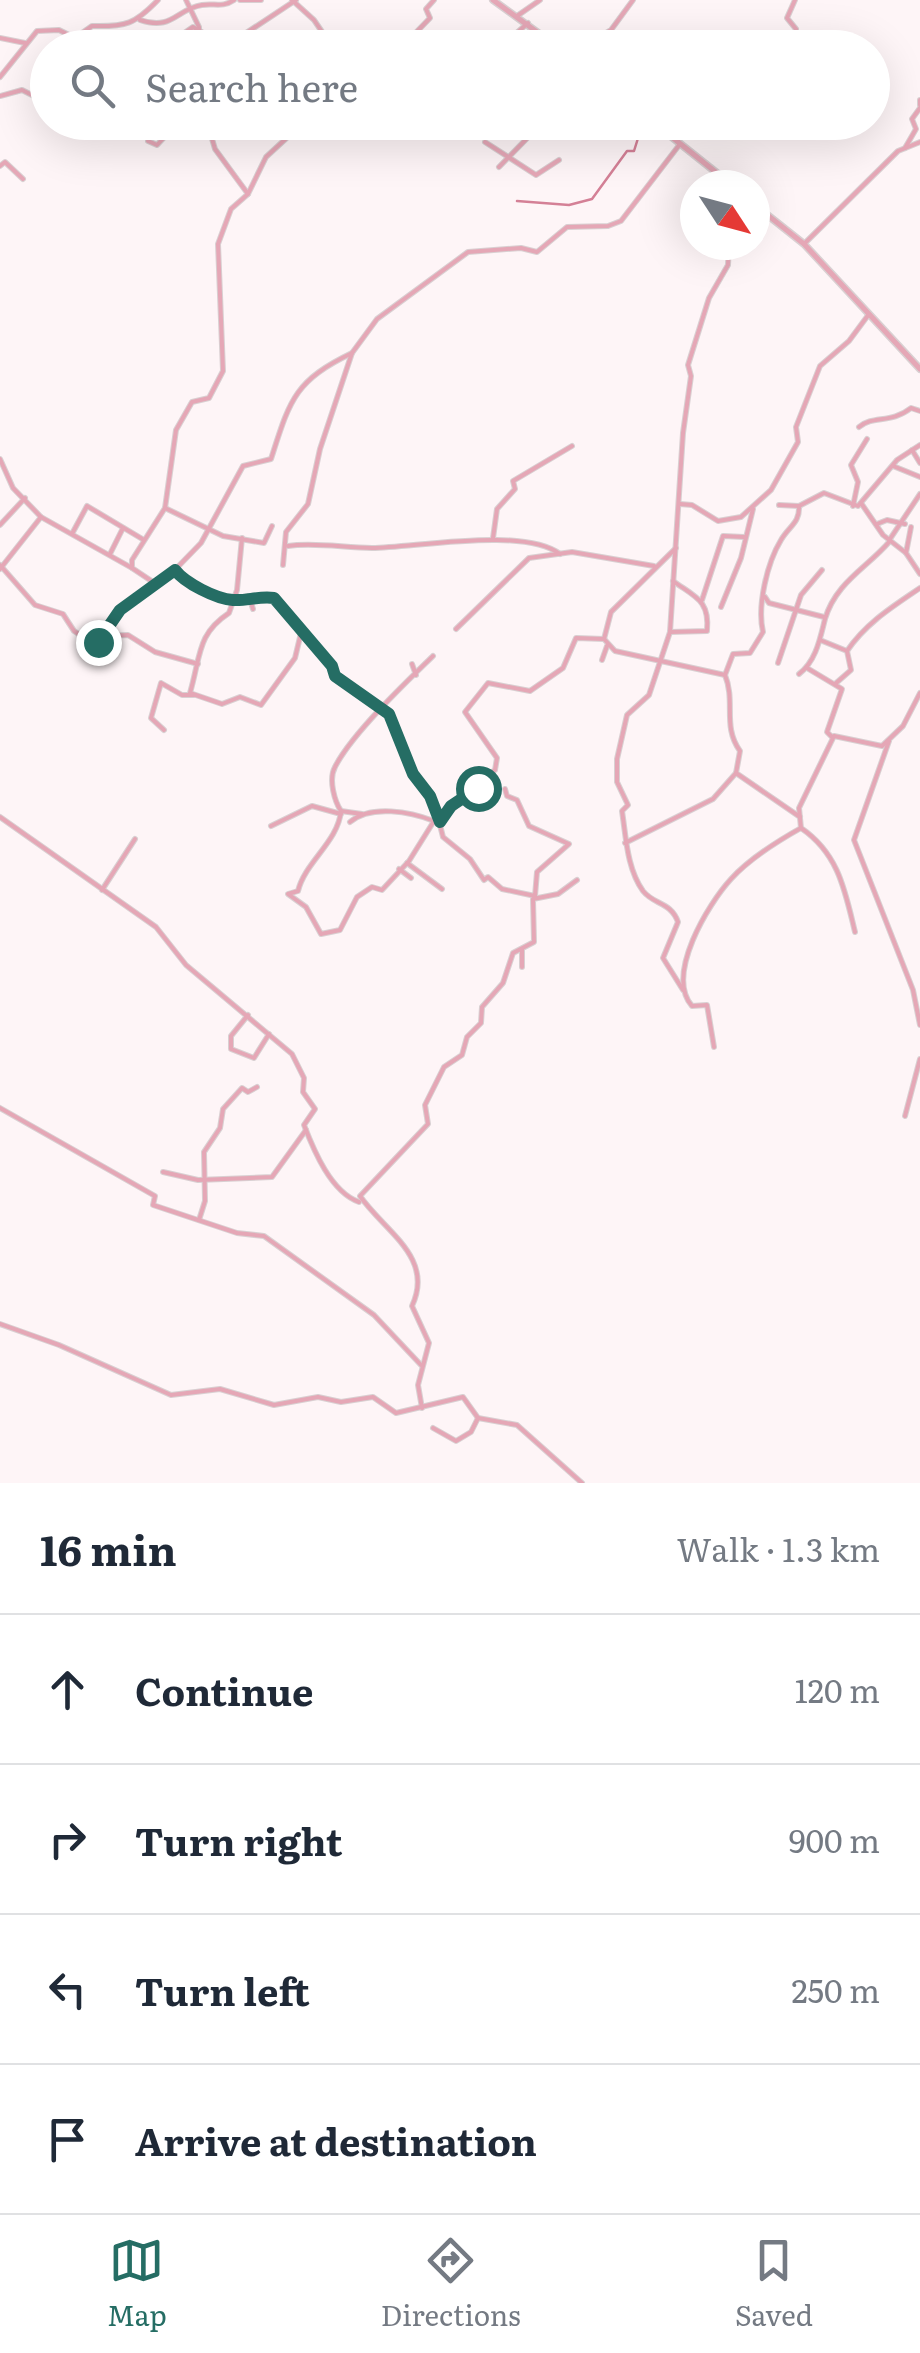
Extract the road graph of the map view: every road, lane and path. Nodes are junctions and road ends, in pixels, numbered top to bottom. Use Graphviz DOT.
graph roads {
  1 [pos="158,0"];
  2 [pos="186,0"];
  3 [pos="237,0"];
  4 [pos="261,0"];
  5 [pos="294,0"];
  6 [pos="434,0"];
  7 [pos="493,0"];
  8 [pos="540,0"];
  9 [pos="633,0"];
  10 [pos="795,0"];
  11 [pos="192,8"];
  12 [pos="517,16"];
  13 [pos="140,20"];
  14 [pos="528,23"];
  15 [pos="199,27"];
  16 [pos="86,30"];
  17 [pos="194,30"];
  18 [pos="199,30"];
  19 [pos="203,30"];
  20 [pos="250,30"];
  21 [pos="318,30"];
  22 [pos="423,30"];
  23 [pos="520,30"];
  24 [pos="537,30"];
  25 [pos="612,30"];
  26 [pos="796,30"];
  27 [pos="0,38"];
  28 [pos="30,38"];
  29 [pos="25,43"];
  30 [pos="0,76"];
  31 [pos="30,94"];
  32 [pos="0,96"];
  33 [pos="920,104"];
  34 [pos="162,140"];
  35 [pos="212,140"];
  36 [pos="281,140"];
  37 [pos="525,140"];
  38 [pos="675,140"];
  39 [pos="148,141"];
  40 [pos="486,142"];
  41 [pos="920,142"];
  42 [pos="680,144"];
  43 [pos="905,148"];
  44 [pos="510,155"];
  45 [pos="559,160"];
  46 [pos="0,166"];
  47 [pos="500,168"];
  48 [pos="713,170"];
  49 [pos="23,179"];
  50 [pos="248,194"];
  51 [pos="770,217"];
  52 [pos="804,244"];
  53 [pos="728,260"];
  54 [pos="869,314"];
  55 [pos="352,353"];
  56 [pos="920,369"];
  57 [pos="920,411"];
  58 [pos="859,426"];
  59 [pos="867,439"];
  60 [pos="920,444"];
  61 [pos="572,446"];
  62 [pos="912,450"];
  63 [pos="0,459"];
  64 [pos="920,463"];
  65 [pos="892,466"];
  66 [pos="920,477"];
  67 [pos="920,494"];
  68 [pos="25,498"];
  69 [pos="861,503"];
  70 [pos="680,504"];
  71 [pos="778,506"];
  72 [pos="799,506"];
  73 [pos="853,506"];
  74 [pos="165,508"];
  75 [pos="754,509"];
  76 [pos="41,518"];
  77 [pos="876,524"];
  78 [pos="903,524"];
  79 [pos="0,526"];
  80 [pos="272,526"];
  81 [pos="124,528"];
  82 [pos="208,528"];
  83 [pos="911,528"];
  84 [pos="72,532"];
  85 [pos="920,536"];
  86 [pos="744,537"];
  87 [pos="242,538"];
  88 [pos="493,538"];
  89 [pos="144,540"];
  90 [pos="889,541"];
  91 [pos="288,546"];
  92 [pos="676,548"];
  93 [pos="906,553"];
  94 [pos="560,554"];
  95 [pos="110,555"];
  96 [pos="283,565"];
  97 [pos="654,566"];
  98 [pos="1,567"];
  99 [pos="132,568"];
  100 [pos="175,570"];
  101 [pos="822,570"];
  102 [pos="920,574"];
  103 [pos="673,581"];
  104 [pos="154,582"];
  105 [pos="920,588"];
  106 [pos="249,596"];
  107 [pos="765,597"];
  108 [pos="234,600"];
  109 [pos="702,600"];
  110 [pos="721,607"];
  111 [pos="253,609"];
  112 [pos="796,609"];
  113 [pos="826,618"];
  114 [pos="456,629"];
  115 [pos="670,632"];
  116 [pos="301,633"];
  117 [pos="103,636"];
  118 [pos="604,639"];
  119 [pos="819,639"];
  120 [pos="607,646"];
  121 [pos="847,651"];
  122 [pos="433,656"];
  123 [pos="662,659"];
  124 [pos="602,660"];
  125 [pos="778,663"];
  126 [pos="198,664"];
  127 [pos="412,664"];
  128 [pos="808,668"];
  129 [pos="416,674"];
  130 [pos="799,674"];
  131 [pos="725,676"];
  132 [pos="834,684"];
  133 [pos="920,693"];
  134 [pos="194,695"];
  135 [pos="384,711"];
  136 [pos="164,730"];
  137 [pos="832,737"];
  138 [pos="892,737"];
  139 [pos="736,773"];
  140 [pos="506,790"];
  141 [pos="341,813"];
  142 [pos="362,814"];
  143 [pos="0,816"];
  144 [pos="800,817"];
  145 [pos="350,822"];
  146 [pos="437,822"];
  147 [pos="271,826"];
  148 [pos="801,828"];
  149 [pos="135,839"];
  150 [pos="625,843"];
  151 [pos="407,863"];
  152 [pos="399,868"];
  153 [pos="411,878"];
  154 [pos="577,880"];
  155 [pos="442,889"];
  156 [pos="102,890"];
  157 [pos="535,896"];
  158 [pos="855,932"];
  159 [pos="522,949"];
  160 [pos="522,967"];
  161 [pos="683,990"];
  162 [pos="248,1016"];
  163 [pos="920,1025"];
  164 [pos="269,1034"];
  165 [pos="714,1047"];
  166 [pos="920,1059"];
  167 [pos="257,1088"];
  168 [pos="0,1108"];
  169 [pos="906,1116"];
  170 [pos="306,1130"];
  171 [pos="163,1172"];
  172 [pos="204,1180"];
  173 [pos="364,1202"];
  174 [pos="200,1220"];
  175 [pos="0,1324"];
  176 [pos="421,1365"];
  177 [pos="422,1408"];
  178 [pos="478,1418"];
  179 [pos="433,1428"];
  180 [pos="582,1483"];
  1 -- 13 [label="street"];
  2 -- 11 [label="street"];
  3 -- 4 [label="street"];
  3 -- 11 [label="street"];
  5 -- 20 [label="street"];
  5 -- 21 [label="street"];
  6 -- 22 [label="street"];
  7 -- 12 [label="street"];
  8 -- 12 [label="street"];
  9 -- 25 [label="street"];
  10 -- 26 [label="street"];
  11 -- 13 [label="street"];
  11 -- 15 [label="street"];
  12 -- 14 [label="street"];
  13 -- 16 [label="street"];
  14 -- 23 [label="street"];
  14 -- 24 [label="street"];
  15 -- 17 [label="street"];
  15 -- 18 [label="street"];
  15 -- 19 [label="street"];
  27 -- 29 [label="street"];
  28 -- 29 [label="street"];
  29 -- 30 [label="street"];
  31 -- 32 [label="street"];
  33 -- 43 [label="street"];
  34 -- 39 [label="street"];
  35 -- 50 [label="street"];
  36 -- 50 [label="street"];
  37 -- 44 [label="street"];
  38 -- 42 [label="street"];
  40 -- 44 [label="street"];
  41 -- 43 [label="street"];
  42 -- 48 [label="street"];
  42 -- 55 [label="street"];
  43 -- 52 [label="street"];
  44 -- 45 [label="street"];
  44 -- 47 [label="street"];
  46 -- 49 [label="street"];
  50 -- 74 [label="street"];
  51 -- 52 [label="street"];
  52 -- 54 [label="street"];
  53 -- 70 [label="street"];
  54 -- 56 [label="street"];
  54 -- 75 [label="street"];
  55 -- 82 [label="street"];
  55 -- 91 [label="street"];
  57 -- 58 [label="street"];
  59 -- 73 [label="street"];
  60 -- 62 [label="street"];
  61 -- 88 [label="street"];
  62 -- 64 [label="street"];
  62 -- 65 [label="street"];
  63 -- 68 [label="street"];
  65 -- 66 [label="street"];
  65 -- 69 [label="street"];
  67 -- 78 [label="street"];
  68 -- 76 [label="street"];
  68 -- 79 [label="street"];
  69 -- 73 [label="street"];
  69 -- 77 [label="street"];
  70 -- 75 [label="street"];
  70 -- 92 [label="street"];
  71 -- 72 [label="street"];
  72 -- 73 [label="street"];
  72 -- 107 [label="street"];
  74 -- 82 [label="street"];
  74 -- 89 [label="street"];
  75 -- 86 [label="street"];
  76 -- 84 [label="street"];
  76 -- 98 [label="street"];
  77 -- 78 [label="street"];
  77 -- 90 [label="street"];
  78 -- 83 [label="street"];
  78 -- 90 [label="street"];
  80 -- 87 [label="street"];
  81 -- 84 [label="street"];
  81 -- 89 [label="street"];
  81 -- 95 [label="street"];
  82 -- 87 [label="street"];
  82 -- 100 [label="street"];
  83 -- 85 [label="street"];
  83 -- 93 [label="street"];
  84 -- 95 [label="street"];
  86 -- 109 [label="street"];
  86 -- 110 [label="street"];
  87 -- 108 [label="street"];
  88 -- 91 [label="street"];
  88 -- 94 [label="street"];
  89 -- 99 [label="street"];
  90 -- 93 [label="street"];
  90 -- 113 [label="street"];
  91 -- 96 [label="street"];
  92 -- 97 [label="street"];
  92 -- 103 [label="street"];
  93 -- 102 [label="street"];
  94 -- 97 [label="street"];
  94 -- 114 [label="street"];
  95 -- 99 [label="street"];
  97 -- 118 [label="street"];
  98 -- 117 [label="street"];
  99 -- 104 [label="street"];
  100 -- 104 [label="street"];
  100 -- 108 [label="street"];
  101 -- 112 [label="street"];
  103 -- 109 [label="street"];
  103 -- 115 [label="street"];
  104 -- 117 [label="street"];
  105 -- 121 [label="street"];
  106 -- 108 [label="street"];
  106 -- 111 [label="street"];
  106 -- 116 [label="street"];
  107 -- 112 [label="street"];
  107 -- 131 [label="street"];
  108 -- 126 [label="street"];
  109 -- 115 [label="street"];
  112 -- 113 [label="street"];
  112 -- 125 [label="street"];
  113 -- 119 [label="street"];
  115 -- 123 [label="street"];
  116 -- 134 [label="street"];
  116 -- 135 [label="street"];
  117 -- 126 [label="street"];
  118 -- 120 [label="street"];
  118 -- 146 [label="street"];
  119 -- 121 [label="street"];
  119 -- 128 [label="street"];
  120 -- 123 [label="street"];
  120 -- 124 [label="street"];
  121 -- 132 [label="street"];
  122 -- 129 [label="street"];
  123 -- 131 [label="street"];
  123 -- 150 [label="street"];
  126 -- 134 [label="street"];
  127 -- 129 [label="street"];
  128 -- 130 [label="street"];
  128 -- 132 [label="street"];
  129 -- 135 [label="street"];
  131 -- 139 [label="street"];
  132 -- 137 [label="street"];
  133 -- 138 [label="street"];
  134 -- 136 [label="street"];
  135 -- 141 [label="street"];
  135 -- 146 [label="street"];
  137 -- 138 [label="street"];
  137 -- 144 [label="street"];
  138 -- 163 [label="street"];
  139 -- 144 [label="street"];
  139 -- 150 [label="street"];
  140 -- 157 [label="street"];
  141 -- 142 [label="street"];
  141 -- 147 [label="street"];
  141 -- 152 [label="street"];
  142 -- 145 [label="street"];
  142 -- 146 [label="street"];
  143 -- 156 [label="street"];
  144 -- 148 [label="street"];
  146 -- 151 [label="street"];
  146 -- 157 [label="street"];
  148 -- 158 [label="street"];
  148 -- 161 [label="street"];
  149 -- 156 [label="street"];
  150 -- 161 [label="street"];
  151 -- 152 [label="street"];
  151 -- 155 [label="street"];
  152 -- 153 [label="street"];
  154 -- 157 [label="street"];
  156 -- 162 [label="street"];
  157 -- 159 [label="street"];
  159 -- 160 [label="street"];
  159 -- 173 [label="street"];
  161 -- 165 [label="street"];
  162 -- 164 [label="street"];
  162 -- 164 [label="street"];
  164 -- 170 [label="street"];
  166 -- 169 [label="street"];
  167 -- 172 [label="street"];
  168 -- 174 [label="street"];
  170 -- 172 [label="street"];
  170 -- 173 [label="street"];
  171 -- 172 [label="street"];
  172 -- 174 [label="street"];
  173 -- 176 [label="street"];
  174 -- 176 [label="street"];
  175 -- 177 [label="street"];
  176 -- 177 [label="street"];
  177 -- 178 [label="street"];
  178 -- 179 [label="street"];
  178 -- 180 [label="street"];
}
